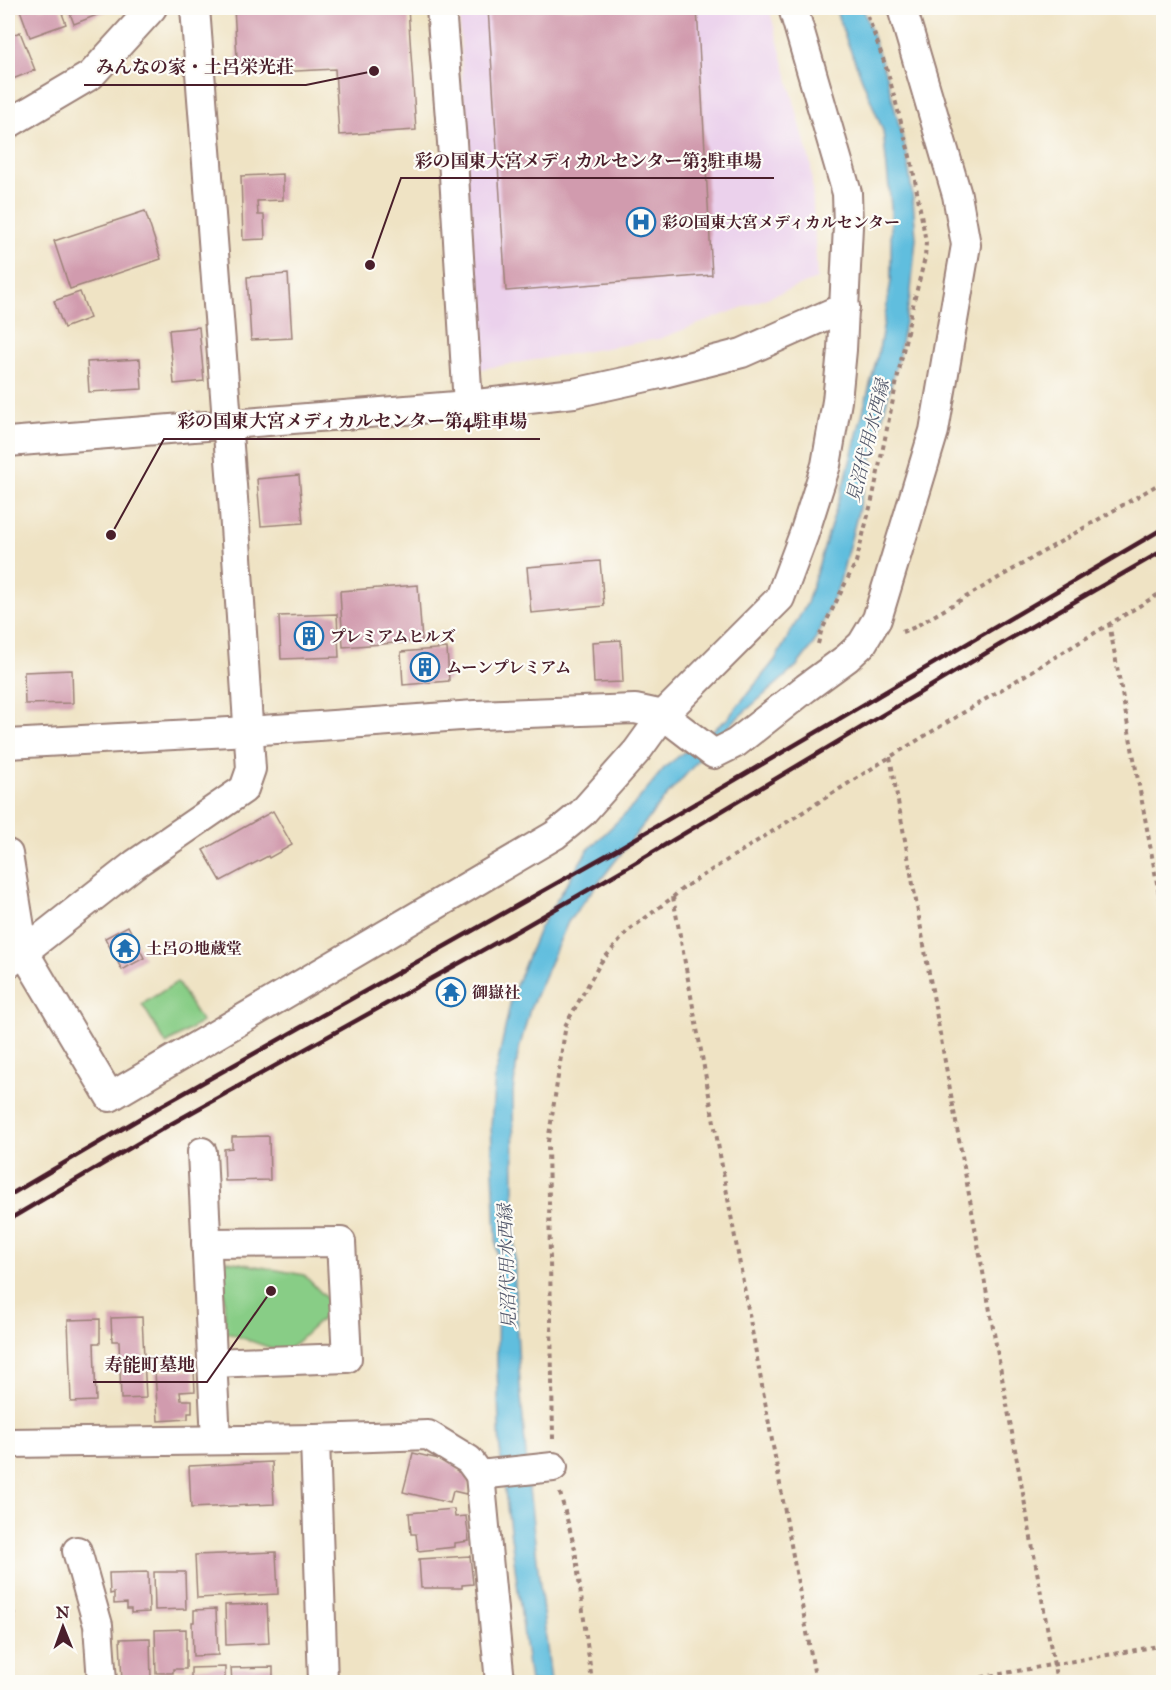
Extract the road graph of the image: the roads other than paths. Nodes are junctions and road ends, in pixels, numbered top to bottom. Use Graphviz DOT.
graph roads {
  1 [pos="152,8"];
  2 [pos="195,8"];
  3 [pos="441,8"];
  4 [pos="793,8"];
  5 [pos="902,8"];
  6 [pos="8,123"];
  7 [pos="845,307"];
  8 [pos="468,405"];
  9 [pos="228,424"];
  10 [pos="8,442"];
  11 [pos="669,720"];
  12 [pos="248,731"];
  13 [pos="8,744"];
  14 [pos="8,854"];
  15 [pos="16,958"];
  16 [pos="202,1152"];
  17 [pos="206,1243"];
  18 [pos="212,1363"];
  19 [pos="315,1439"];
  20 [pos="216,1440"];
  21 [pos="8,1443"];
  22 [pos="543,1468"];
  23 [pos="485,1475"];
  24 [pos="77,1551"];
  25 [pos="102,1683"];
  26 [pos="323,1683"];
  27 [pos="500,1683"];
  1 -- 6 [label="street"];
  2 -- 9 [label="street"];
  3 -- 8 [label="street"];
  4 -- 7 [label="street"];
  5 -- 11 [label="street"];
  7 -- 8 [label="street"];
  7 -- 11 [label="street"];
  8 -- 9 [label="street"];
  9 -- 10 [label="street"];
  9 -- 12 [label="street"];
  11 -- 12 [label="street"];
  11 -- 15 [label="street"];
  12 -- 13 [label="street"];
  12 -- 15 [label="street"];
  14 -- 15 [label="street"];
  16 -- 17 [label="street"];
  17 -- 18 [label="street"];
  17 -- 18 [label="street"];
  18 -- 20 [label="street"];
  19 -- 20 [label="street"];
  19 -- 23 [label="street"];
  19 -- 26 [label="street"];
  20 -- 21 [label="street"];
  22 -- 23 [label="street"];
  23 -- 27 [label="street"];
  24 -- 25 [label="street"];
}
